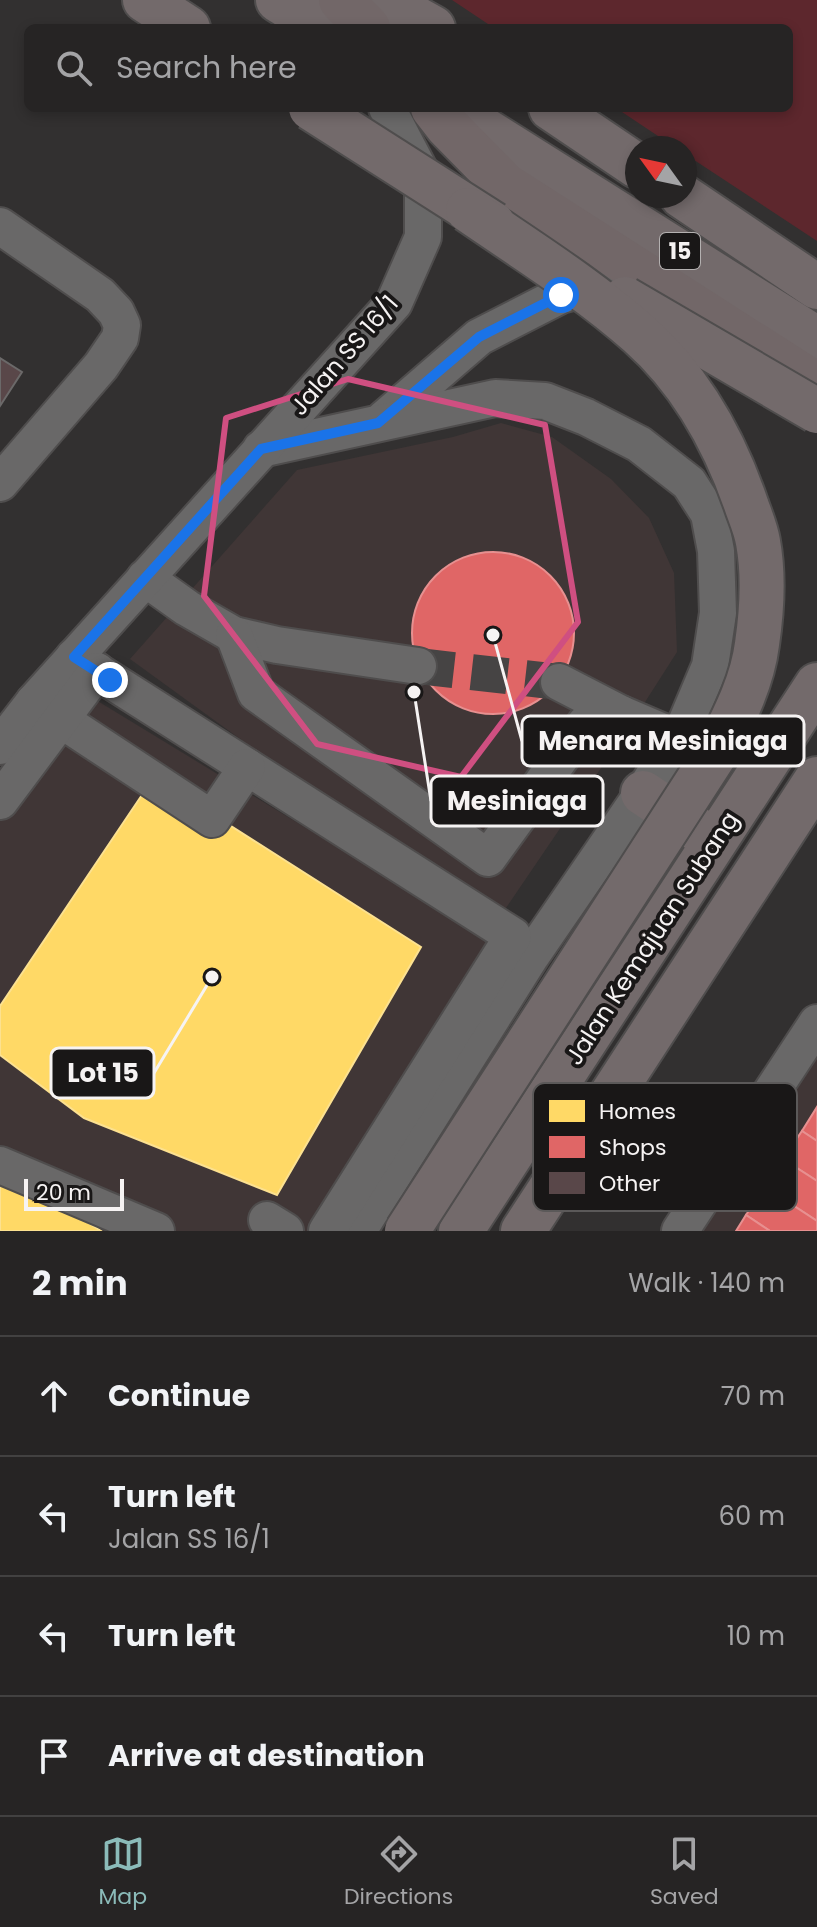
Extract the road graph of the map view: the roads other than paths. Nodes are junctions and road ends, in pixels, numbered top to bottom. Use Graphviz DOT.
graph roads {
  1 [pos="145,0"];
  2 [pos="278,0"];
  3 [pos="322,0"];
  4 [pos="341,0"];
  5 [pos="383,0"];
  6 [pos="182,24"];
  7 [pos="317,24"];
  8 [pos="337,24"];
  9 [pos="364,24"];
  10 [pos="426,24"];
  11 [pos="317,112"];
  12 [pos="389,112"];
  13 [pos="436,112"];
  14 [pos="456,112"];
  15 [pos="557,112"];
  16 [pos="625,158"];
  17 [pos="697,206"];
  18 [pos="468,210"];
  19 [pos="0,226"];
  20 [pos="817,287"];
  21 [pos="667,291"];
  22 [pos="817,339"];
  23 [pos="817,385"];
  24 [pos="817,411"];
  25 [pos="378,423"];
  26 [pos="261,449"];
  27 [pos="0,483"];
  28 [pos="145,578"];
  29 [pos="234,635"];
  30 [pos="86,664"];
  31 [pos="418,666"];
  32 [pos="559,682"];
  33 [pos="817,685"];
  34 [pos="48,711"];
  35 [pos="621,714"];
  36 [pos="677,738"];
  37 [pos="0,746"];
  38 [pos="247,767"];
  39 [pos="817,779"];
  40 [pos="643,793"];
  41 [pos="0,801"];
  42 [pos="715,841"];
  43 [pos="817,1023"];
  44 [pos="557,1083"];
  45 [pos="619,1083"];
  46 [pos="777,1083"];
  47 [pos="533,1120"];
  48 [pos="0,1165"];
  49 [pos="536,1211"];
  50 [pos="693,1211"];
  51 [pos="156,1231"];
  52 [pos="327,1231"];
  53 [pos="358,1231"];
  54 [pos="407,1231"];
  55 [pos="461,1231"];
  56 [pos="523,1231"];
  57 [pos="680,1231"];
  1 -- 6 [label="main road"];
  2 -- 7 [label="main road"];
  3 -- 8 [label="street"];
  4 -- 9 [label="highway"];
  5 -- 10 [label="main road"];
  11 -- 18 [label="main road, bridge"];
  12 -- 26 [label="street, Jalan SS 16/1"];
  13 -- 21 [label="highway"];
  14 -- 22 [label="main road, 15"];
  15 -- 16 [label="main road"];
  17 -- 20 [label="main road"];
  18 -- 24 [label="main road, bridge"];
  18 -- 54 [label="main road, bridge"];
  19 -- 27 [label="street"];
  21 -- 23 [label="highway"];
  21 -- 25 [label="street"];
  25 -- 26 [label="street"];
  25 -- 36 [label="street"];
  26 -- 28 [label="street, Jalan SS 16/1"];
  28 -- 29 [label="street"];
  28 -- 30 [label="street, Jalan SS 16/1"];
  29 -- 31 [label="street"];
  29 -- 35 [label="street"];
  30 -- 34 [label="street, Jalan SS 16/1"];
  30 -- 38 [label="street"];
  32 -- 35 [label="street"];
  33 -- 42 [label="main road, Jalan Kemajuan Subang"];
  34 -- 37 [label="street, Jalan SS 16/1"];
  34 -- 38 [label="street"];
  34 -- 41 [label="street"];
  35 -- 36 [label="street"];
  36 -- 40 [label="street"];
  38 -- 52 [label="street"];
  39 -- 45 [label="main road"];
  40 -- 42 [label="main road"];
  40 -- 53 [label="street"];
  42 -- 44 [label="main road, Jalan Kemajuan Subang"];
  43 -- 46 [label="street"];
  47 -- 55 [label="main road, Jalan Kemajuan Subang"];
  48 -- 51 [label="street"];
  49 -- 56 [label="main road"];
  50 -- 57 [label="street"];
}
